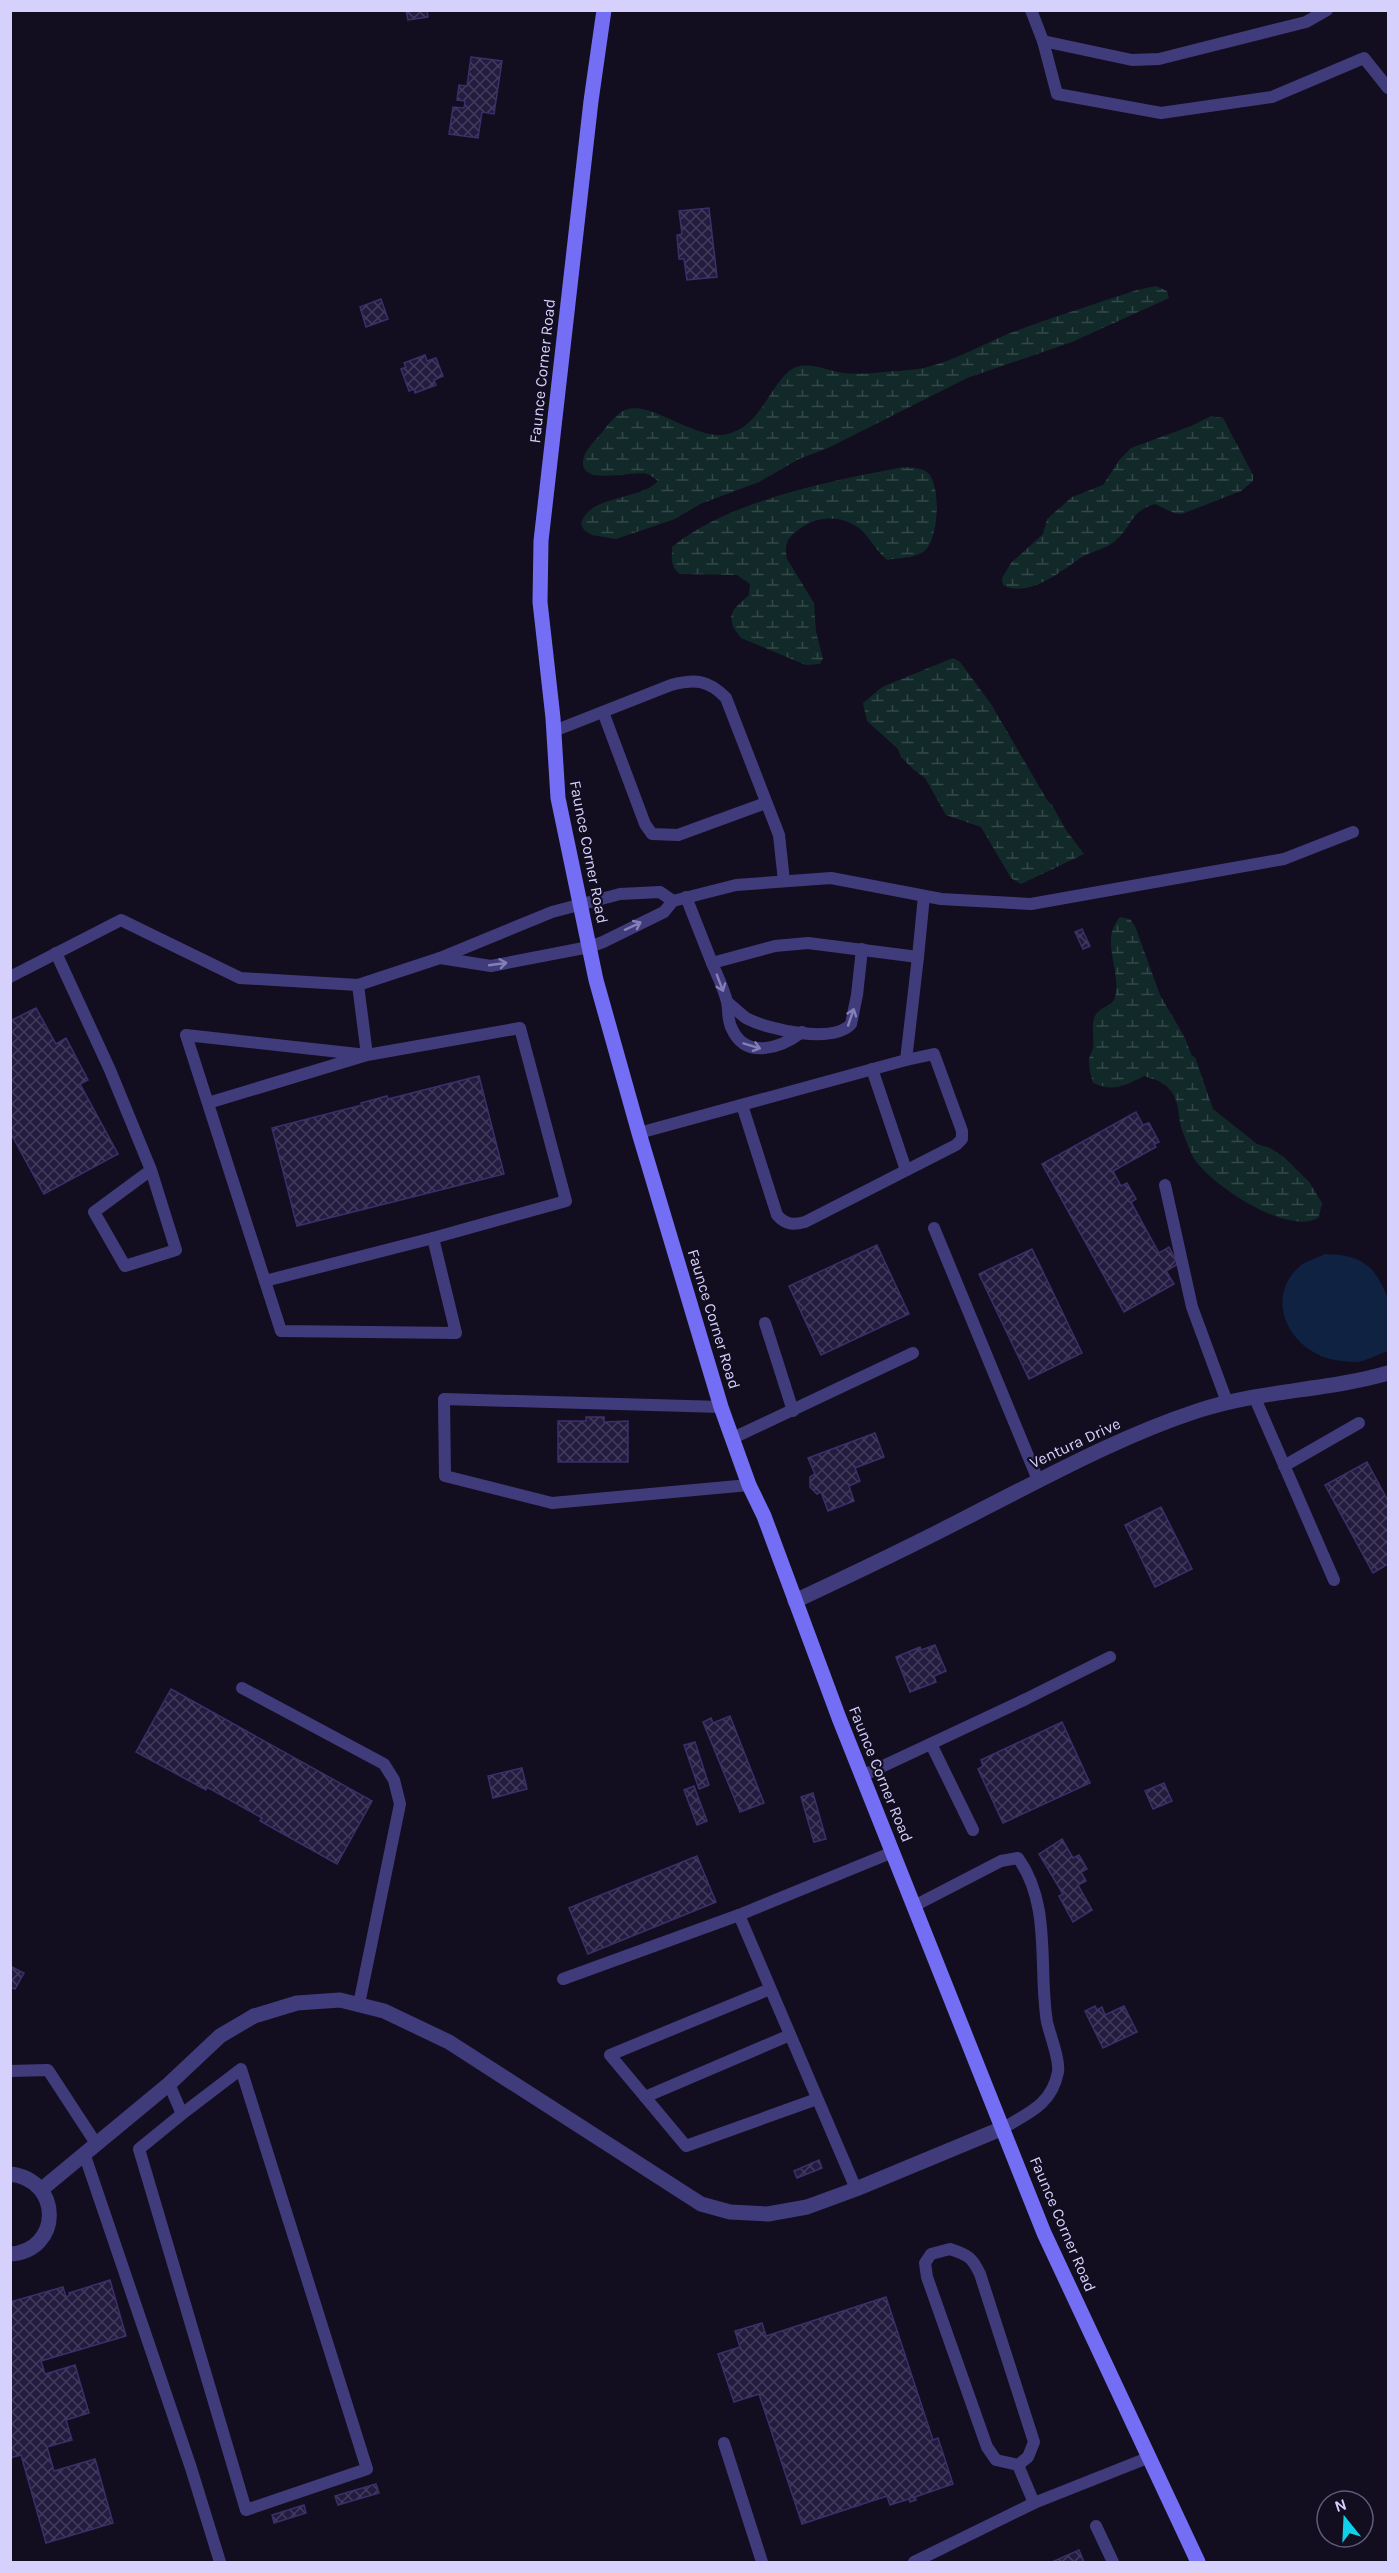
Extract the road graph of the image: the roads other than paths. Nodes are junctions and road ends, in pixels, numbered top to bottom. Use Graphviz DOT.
graph roads {
  1 [pos="604,10"];
  2 [pos="1030,10"];
  3 [pos="1327,10"];
  4 [pos="1043,41"];
  5 [pos="1389,88"];
  6 [pos="603,712"];
  7 [pos="554,731"];
  8 [pos="766,803"];
  9 [pos="1353,832"];
  10 [pos="784,881"];
  11 [pos="924,896"];
  12 [pos="686,897"];
  13 [pos="673,901"];
  14 [pos="580,905"];
  15 [pos="589,947"];
  16 [pos="862,949"];
  17 [pos="56,953"];
  18 [pos="918,957"];
  19 [pos="440,958"];
  20 [pos="712,963"];
  21 [pos="10,976"];
  22 [pos="358,985"];
  23 [pos="728,1003"];
  24 [pos="802,1032"];
  25 [pos="367,1055"];
  26 [pos="906,1060"];
  27 [pos="872,1069"];
  28 [pos="208,1103"];
  29 [pos="742,1105"];
  30 [pos="639,1133"];
  31 [pos="151,1170"];
  32 [pos="906,1170"];
  33 [pos="1165,1185"];
  34 [pos="934,1228"];
  35 [pos="433,1238"];
  36 [pos="265,1281"];
  37 [pos="765,1323"];
  38 [pos="913,1353"];
  39 [pos="1389,1373"];
  40 [pos="1254,1396"];
  41 [pos="1227,1402"];
  42 [pos="721,1407"];
  43 [pos="793,1411"];
  44 [pos="1359,1423"];
  45 [pos="733,1438"];
  46 [pos="1284,1466"];
  47 [pos="1038,1480"];
  48 [pos="749,1485"];
  49 [pos="1334,1580"];
  50 [pos="795,1601"];
  51 [pos="1110,1657"];
  52 [pos="242,1688"];
  53 [pos="931,1744"];
  54 [pos="862,1776"];
  55 [pos="973,1830"];
  56 [pos="893,1852"];
  57 [pos="914,1906"];
  58 [pos="739,1915"];
  59 [pos="563,1979"];
  60 [pos="770,1989"];
  61 [pos="359,2004"];
  62 [pos="790,2036"];
  63 [pos="10,2071"];
  64 [pos="169,2084"];
  65 [pos="645,2097"];
  66 [pos="817,2099"];
  67 [pos="182,2114"];
  68 [pos="1003,2128"];
  69 [pos="91,2150"];
  70 [pos="10,2174"];
  71 [pos="42,2189"];
  72 [pos="856,2189"];
  73 [pos="10,2254"];
  74 [pos="724,2443"];
  75 [pos="1150,2457"];
  76 [pos="1018,2465"];
  77 [pos="1034,2503"];
  78 [pos="1096,2526"];
  79 [pos="220,2562"];
  80 [pos="762,2562"];
  81 [pos="914,2562"];
  82 [pos="1113,2562"];
  83 [pos="1198,2562"];
  1 -- 7 [label="main road, Faunce Corner Road"];
  2 -- 4 [label="lane"];
  3 -- 4 [label="lane"];
  4 -- 5 [label="lane"];
  6 -- 7 [label="lane"];
  6 -- 8 [label="lane"];
  6 -- 8 [label="lane"];
  7 -- 14 [label="main road, Faunce Corner Road"];
  8 -- 10 [label="lane"];
  9 -- 11 [label="lane"];
  10 -- 11 [label="lane"];
  10 -- 12 [label="lane"];
  11 -- 18 [label="lane"];
  12 -- 13 [label="lane"];
  12 -- 20 [label="lane"];
  13 -- 14 [label="lane"];
  15 -- 13 [label="lane, one-way"];
  14 -- 15 [label="main road, Faunce Corner Road"];
  14 -- 19 [label="lane"];
  19 -- 15 [label="lane, one-way"];
  15 -- 30 [label="main road, Faunce Corner Road"];
  16 -- 18 [label="lane"];
  16 -- 20 [label="lane"];
  24 -- 16 [label="lane, one-way"];
  17 -- 21 [label="lane"];
  17 -- 22 [label="lane"];
  17 -- 31 [label="lane"];
  18 -- 26 [label="lane"];
  19 -- 22 [label="lane"];
  20 -- 23 [label="lane, one-way"];
  22 -- 25 [label="lane"];
  23 -- 24 [label="lane"];
  23 -- 24 [label="lane, one-way"];
  25 -- 28 [label="lane"];
  25 -- 28 [label="lane"];
  25 -- 35 [label="lane"];
  26 -- 27 [label="lane"];
  26 -- 32 [label="lane"];
  27 -- 29 [label="lane"];
  27 -- 32 [label="lane"];
  28 -- 36 [label="lane"];
  29 -- 30 [label="lane"];
  29 -- 32 [label="lane"];
  30 -- 42 [label="main road, Faunce Corner Road"];
  31 -- 31 [label="lane"];
  33 -- 41 [label="lane"];
  34 -- 47 [label="lane"];
  35 -- 36 [label="lane"];
  35 -- 36 [label="lane"];
  37 -- 43 [label="lane"];
  38 -- 43 [label="lane"];
  39 -- 40 [label="street, Ventura Drive"];
  40 -- 41 [label="street, Ventura Drive"];
  40 -- 46 [label="lane"];
  41 -- 47 [label="street, Ventura Drive"];
  42 -- 45 [label="main road, Faunce Corner Road"];
  42 -- 48 [label="lane"];
  43 -- 45 [label="lane"];
  44 -- 46 [label="lane"];
  45 -- 48 [label="main road, Faunce Corner Road"];
  46 -- 49 [label="lane"];
  47 -- 50 [label="street, Ventura Drive"];
  48 -- 50 [label="main road, Faunce Corner Road"];
  50 -- 54 [label="main road, Faunce Corner Road"];
  51 -- 53 [label="lane"];
  52 -- 61 [label="lane"];
  53 -- 54 [label="lane"];
  53 -- 55 [label="lane"];
  54 -- 56 [label="main road, Faunce Corner Road"];
  56 -- 57 [label="main road, Faunce Corner Road"];
  56 -- 58 [label="lane"];
  57 -- 68 [label="main road, Faunce Corner Road"];
  57 -- 68 [label="lane"];
  58 -- 59 [label="lane"];
  58 -- 60 [label="lane"];
  60 -- 62 [label="lane"];
  60 -- 65 [label="lane"];
  61 -- 64 [label="street"];
  61 -- 72 [label="street"];
  62 -- 65 [label="lane"];
  62 -- 66 [label="lane"];
  63 -- 69 [label="lane"];
  64 -- 67 [label="lane"];
  64 -- 69 [label="street"];
  65 -- 66 [label="lane"];
  66 -- 72 [label="lane"];
  67 -- 67 [label="lane"];
  68 -- 72 [label="street"];
  68 -- 75 [label="main road, Faunce Corner Road"];
  69 -- 71 [label="street"];
  69 -- 79 [label="lane"];
  70 -- 71 [label="street"];
  71 -- 73 [label="street"];
  74 -- 80 [label="lane"];
  75 -- 77 [label="lane"];
  75 -- 83 [label="main road, Faunce Corner Road"];
  76 -- 76 [label="lane"];
  76 -- 77 [label="lane"];
  77 -- 81 [label="lane"];
  78 -- 82 [label="lane"];
}
